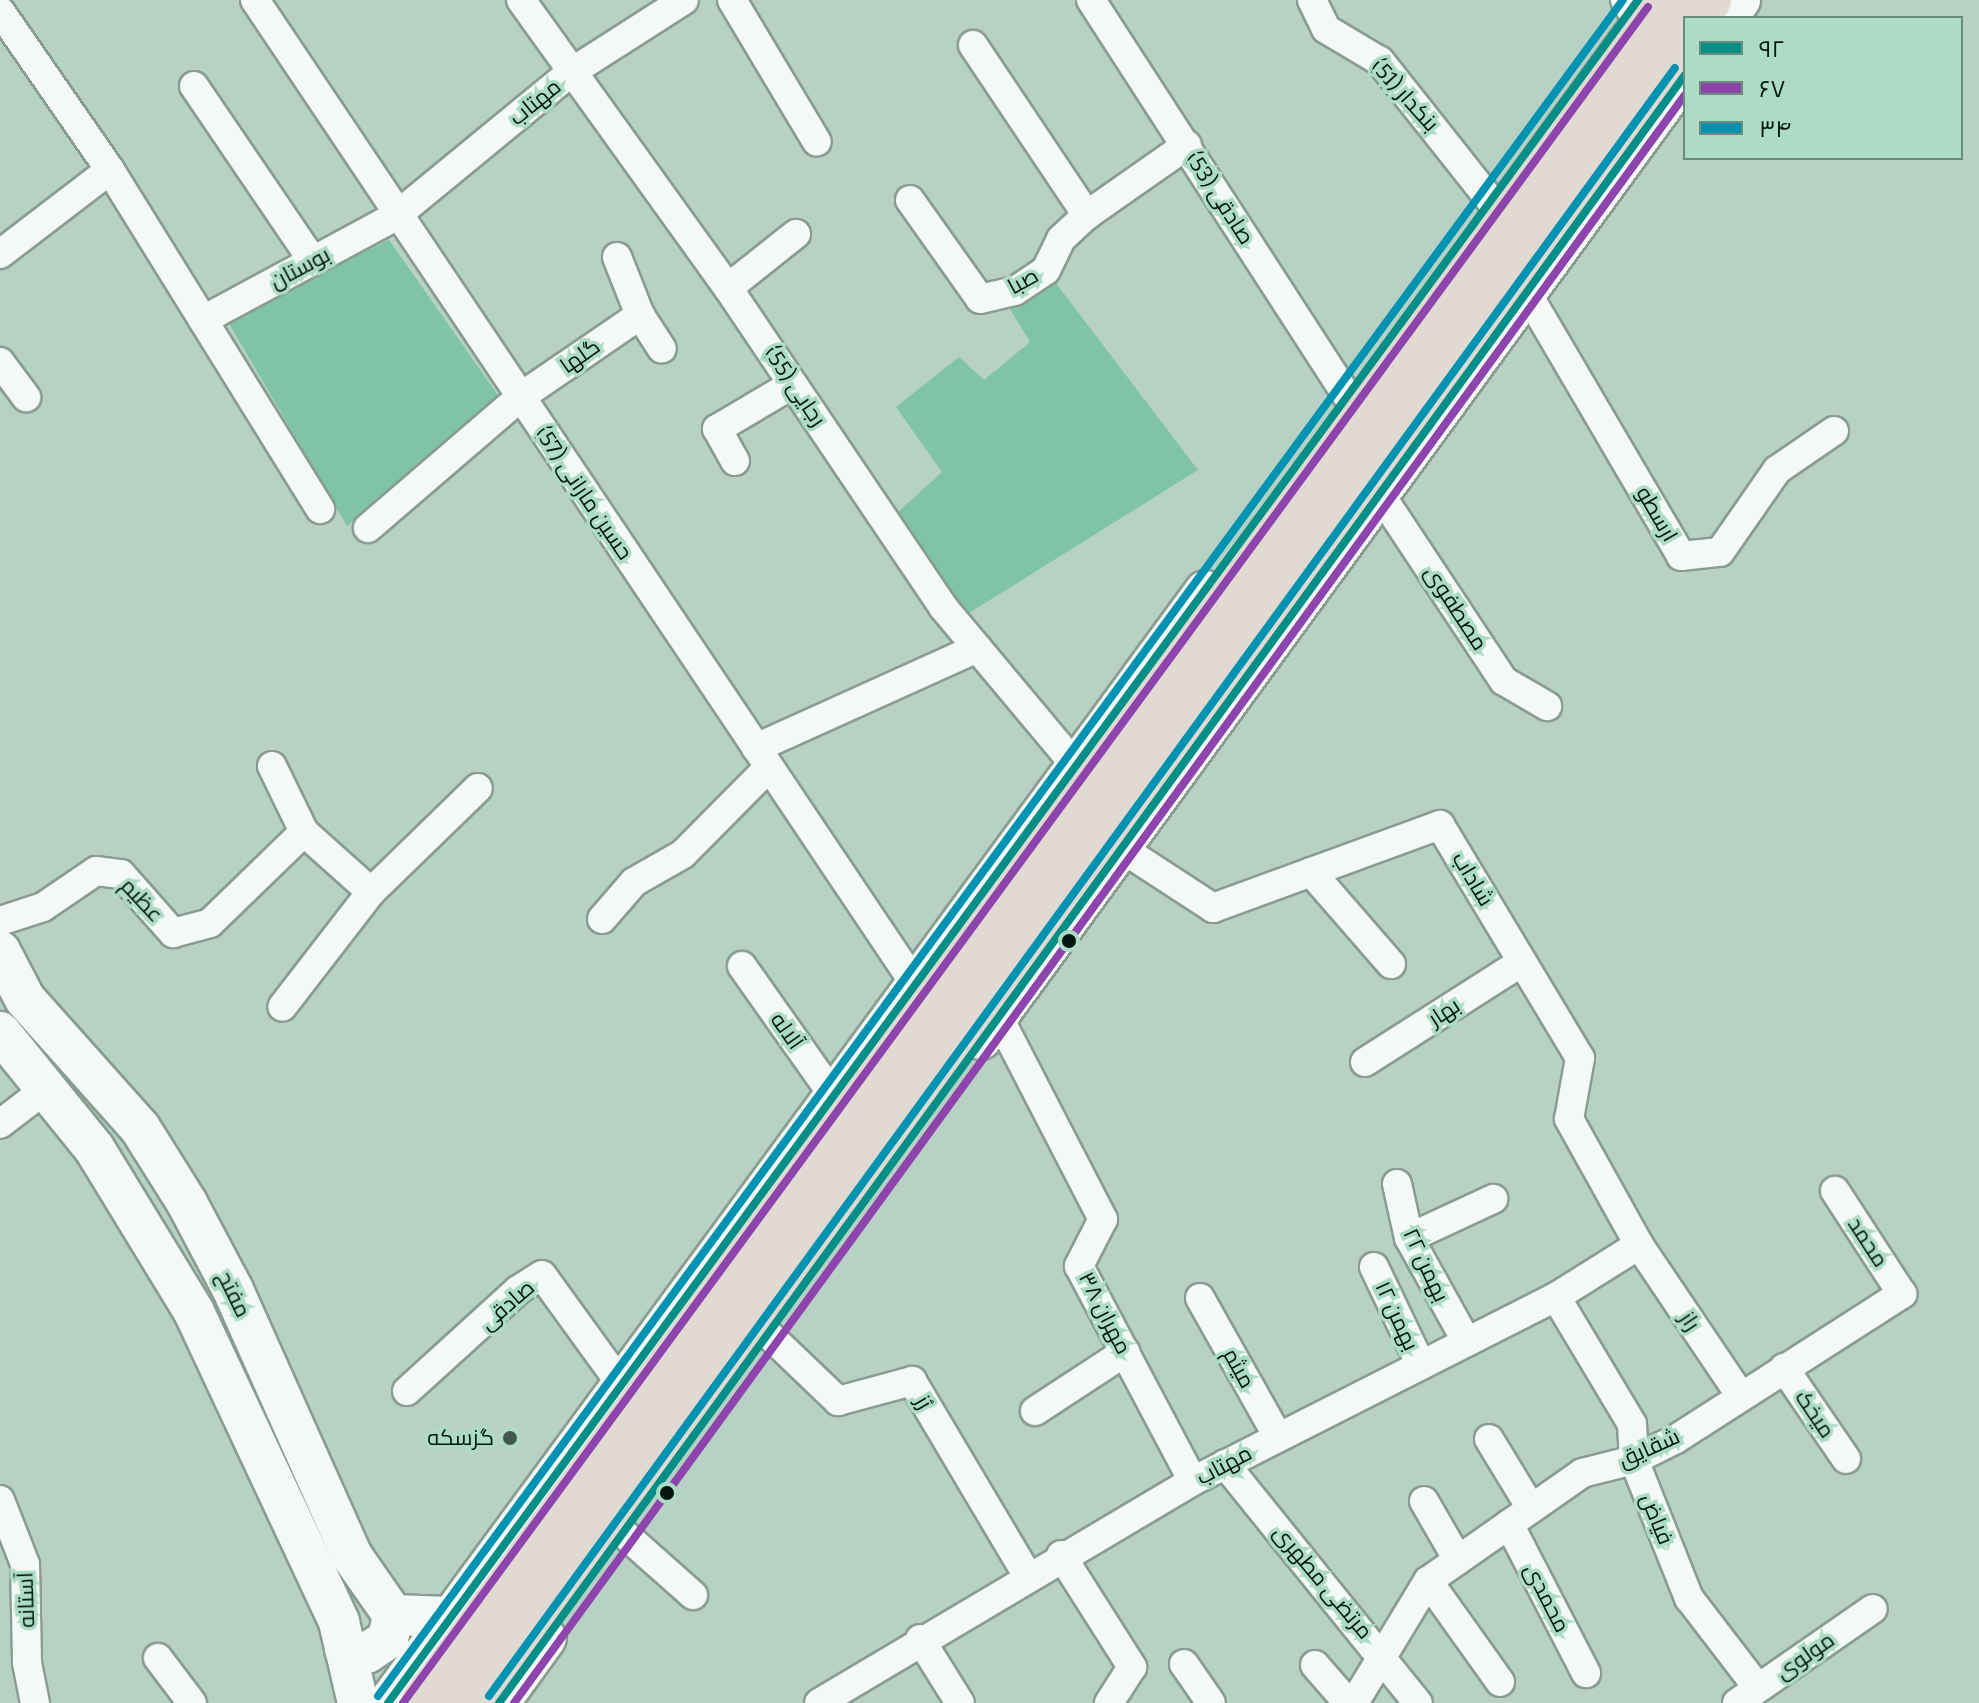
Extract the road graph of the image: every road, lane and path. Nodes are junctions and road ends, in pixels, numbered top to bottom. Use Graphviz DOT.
graph roads {
  1 [pos="255,0"];
  2 [pos="521,0"];
  3 [pos="684,0"];
  4 [pos="732,0"];
  5 [pos="1091,0"];
  6 [pos="1312,0"];
  7 [pos="1740,0"];
  8 [pos="1639,2"];
  9 [pos="0,11"];
  10 [pos="1728,16"];
  11 [pos="1683,36"];
  12 [pos="973,45"];
  13 [pos="9,46"];
  14 [pos="570,73"];
  15 [pos="1683,78"];
  16 [pos="194,86"];
  17 [pos="817,142"];
  18 [pos="1187,145"];
  19 [pos="110,170"];
  20 [pos="910,200"];
  21 [pos="1491,201"];
  22 [pos="1087,215"];
  23 [pos="396,216"];
  24 [pos="796,234"];
  25 [pos="0,254"];
  26 [pos="617,257"];
  27 [pos="313,261"];
  28 [pos="728,288"];
  29 [pos="1527,293"];
  30 [pos="640,315"];
  31 [pos="203,320"];
  32 [pos="662,349"];
  33 [pos="0,362"];
  34 [pos="793,384"];
  35 [pos="26,397"];
  36 [pos="1348,397"];
  37 [pos="519,398"];
  38 [pos="1834,431"];
  39 [pos="735,461"];
  40 [pos="1380,494"];
  41 [pos="320,509"];
  42 [pos="368,528"];
  43 [pos="977,648"];
  44 [pos="1547,706"];
  45 [pos="762,757"];
  46 [pos="272,766"];
  47 [pos="1076,766"];
  48 [pos="478,788"];
  49 [pos="304,832"];
  50 [pos="1121,848"];
  51 [pos="1311,872"];
  52 [pos="371,892"];
  53 [pos="602,919"];
  54 [pos="0,921"];
  55 [pos="0,951"];
  56 [pos="1522,962"];
  57 [pos="1391,964"];
  58 [pos="742,966"];
  59 [pos="915,984"];
  60 [pos="282,1007"];
  61 [pos="998,1016"];
  62 [pos="0,1032"];
  63 [pos="1365,1062"];
  64 [pos="47,1088"];
  65 [pos="833,1095"];
  66 [pos="0,1124"];
  67 [pos="1397,1184"];
  68 [pos="1835,1191"];
  69 [pos="1493,1199"];
  70 [pos="1409,1238"];
  71 [pos="1639,1245"];
  72 [pos="1374,1267"];
  73 [pos="1902,1294"];
  74 [pos="1556,1297"];
  75 [pos="1200,1298"];
  76 [pos="766,1332"];
  77 [pos="1467,1342"];
  78 [pos="1125,1352"];
  79 [pos="1421,1365"];
  80 [pos="1784,1368"];
  81 [pos="621,1384"];
  82 [pos="407,1391"];
  83 [pos="1741,1396"];
  84 [pos="1035,1411"];
  85 [pos="1278,1437"];
  86 [pos="1489,1439"];
  87 [pos="1846,1459"];
  88 [pos="1634,1460"];
  89 [pos="1225,1464"];
  90 [pos="1193,1481"];
  91 [pos="0,1500"];
  92 [pos="1424,1501"];
  93 [pos="1520,1516"];
  94 [pos="622,1532"];
  95 [pos="1061,1555"];
  96 [pos="1458,1560"];
  97 [pos="1027,1575"];
  98 [pos="1428,1581"];
  99 [pos="693,1595"];
  100 [pos="1873,1609"];
  101 [pos="393,1615"];
  102 [pos="451,1617"];
  103 [pos="920,1639"];
  104 [pos="345,1649"];
  105 [pos="1383,1655"];
  106 [pos="158,1658"];
  107 [pos="1184,1664"];
  108 [pos="1315,1665"];
  109 [pos="1586,1673"];
  110 [pos="1500,1682"];
  111 [pos="1748,1696"];
  112 [pos="29,1700"];
  113 [pos="192,1703"];
  114 [pos="358,1703"];
  115 [pos="388,1703"];
  116 [pos="423,1703"];
  117 [pos="472,1703"];
  118 [pos="499,1703"];
  119 [pos="819,1703"];
  120 [pos="960,1703"];
  121 [pos="1109,1703"];
  122 [pos="1211,1703"];
  123 [pos="1351,1703"];
  124 [pos="1418,1703"];
  1 -- 23 [label="street, حسین مارانی (57)"];
  2 -- 14 [label="street, رجایی (55)"];
  3 -- 14 [label="street, مهتاب"];
  4 -- 17 [label="street"];
  5 -- 18 [label="street, صادقی (53)"];
  6 -- 21 [label="street, بنکدار (51)"];
  7 -- 10 [label="main road"];
  8 -- 21 [label="main road"];
  8 -- 116 [label="highway"];
  9 -- 13 [label="street"];
  11 -- 117 [label="highway"];
  12 -- 22 [label="street"];
  13 -- 19 [label="street"];
  14 -- 23 [label="street, مهتاب"];
  14 -- 28 [label="street, رجایی (55)"];
  15 -- 29 [label="main road"];
  16 -- 27 [label="street"];
  18 -- 22 [label="street, صبا"];
  18 -- 36 [label="street, صادقی (53)"];
  19 -- 25 [label="street"];
  19 -- 31 [label="street"];
  20 -- 22 [label="street, صبا"];
  21 -- 36 [label="main road"];
  23 -- 27 [label="street, بوستان"];
  23 -- 37 [label="street, حسین مارانی (57)"];
  24 -- 28 [label="street"];
  26 -- 30 [label="street"];
  27 -- 31 [label="street, بوستان"];
  28 -- 34 [label="street, رجایی (55)"];
  29 -- 38 [label="street, ارسطو"];
  29 -- 40 [label="main road"];
  30 -- 32 [label="street"];
  30 -- 37 [label="street, گلها"];
  31 -- 41 [label="street"];
  33 -- 35 [label="street"];
  34 -- 39 [label="street"];
  34 -- 43 [label="street, رجایی (55)"];
  36 -- 47 [label="main road"];
  37 -- 42 [label="street, گلها"];
  37 -- 45 [label="street, حسین مارانی (57)"];
  40 -- 44 [label="street, مصطفوی"];
  40 -- 50 [label="main road"];
  43 -- 45 [label="street"];
  43 -- 47 [label="street, رجایی (55)"];
  45 -- 53 [label="street"];
  45 -- 59 [label="street, حسین مارانی (57)"];
  46 -- 49 [label="street"];
  47 -- 59 [label="main road"];
  48 -- 52 [label="street"];
  49 -- 52 [label="street"];
  49 -- 54 [label="street, عظیم"];
  50 -- 51 [label="street, شاداب"];
  50 -- 61 [label="main road"];
  51 -- 56 [label="street, شاداب"];
  51 -- 57 [label="street"];
  52 -- 60 [label="street"];
  55 -- 101 [label="main road, مفتح"];
  56 -- 63 [label="street, بهار"];
  56 -- 71 [label="street, شاداب"];
  58 -- 65 [label="street, آلاله"];
  59 -- 65 [label="main road"];
  61 -- 76 [label="main road"];
  61 -- 78 [label="street, مهران ۳۸"];
  62 -- 64 [label="main road, مفتح"];
  64 -- 66 [label="street"];
  64 -- 104 [label="main road, مفتح"];
  65 -- 81 [label="main road"];
  67 -- 70 [label="street, ۲۲ بهمن"];
  68 -- 73 [label="street, محمد"];
  69 -- 70 [label="street"];
  70 -- 77 [label="street, ۲۲ بهمن"];
  71 -- 74 [label="street, مهتاب"];
  71 -- 83 [label="street, راز"];
  72 -- 79 [label="street, ۱۲ بهمن"];
  73 -- 80 [label="street, شقایق"];
  74 -- 77 [label="street, مهتاب"];
  74 -- 88 [label="street, فیاض"];
  75 -- 85 [label="street, میثم"];
  76 -- 94 [label="main road"];
  76 -- 97 [label="street, رُز"];
  77 -- 79 [label="street, مهتاب"];
  78 -- 84 [label="street"];
  78 -- 90 [label="street, مهران ۳۸"];
  79 -- 85 [label="street, مهتاب"];
  80 -- 83 [label="street, شقایق"];
  80 -- 87 [label="street, میخک"];
  81 -- 82 [label="street, صادقی"];
  81 -- 102 [label="main road"];
  83 -- 88 [label="street, شقایق"];
  85 -- 89 [label="street, مهتاب"];
  86 -- 93 [label="street, محمدی"];
  88 -- 93 [label="street, شقایق"];
  88 -- 111 [label="street, فیاض"];
  89 -- 90 [label="street, مهتاب"];
  89 -- 105 [label="street, مرتضی مطهری"];
  90 -- 95 [label="street, مهتاب"];
  91 -- 112 [label="street, آستانه"];
  92 -- 96 [label="street"];
  93 -- 96 [label="street, شقایق"];
  93 -- 109 [label="street, محمدی"];
  94 -- 99 [label="street"];
  94 -- 118 [label="main road"];
  95 -- 97 [label="street, مهتاب"];
  95 -- 121 [label="street"];
  96 -- 98 [label="street, شقایق"];
  97 -- 103 [label="street, مهتاب"];
  98 -- 105 [label="street, شقایق"];
  98 -- 110 [label="street"];
  100 -- 111 [label="street, مولوی"];
  101 -- 102 [label="main road"];
  101 -- 104 [label="main road"];
  102 -- 115 [label="main road"];
  103 -- 119 [label="street, مهتاب"];
  103 -- 120 [label="street"];
  104 -- 114 [label="main road, مفتح"];
  105 -- 123 [label="street, شقایق"];
  105 -- 124 [label="street, مرتضی مطهری"];
  106 -- 113 [label="street"];
  107 -- 122 [label="street"];
  108 -- 123 [label="street"];
}
